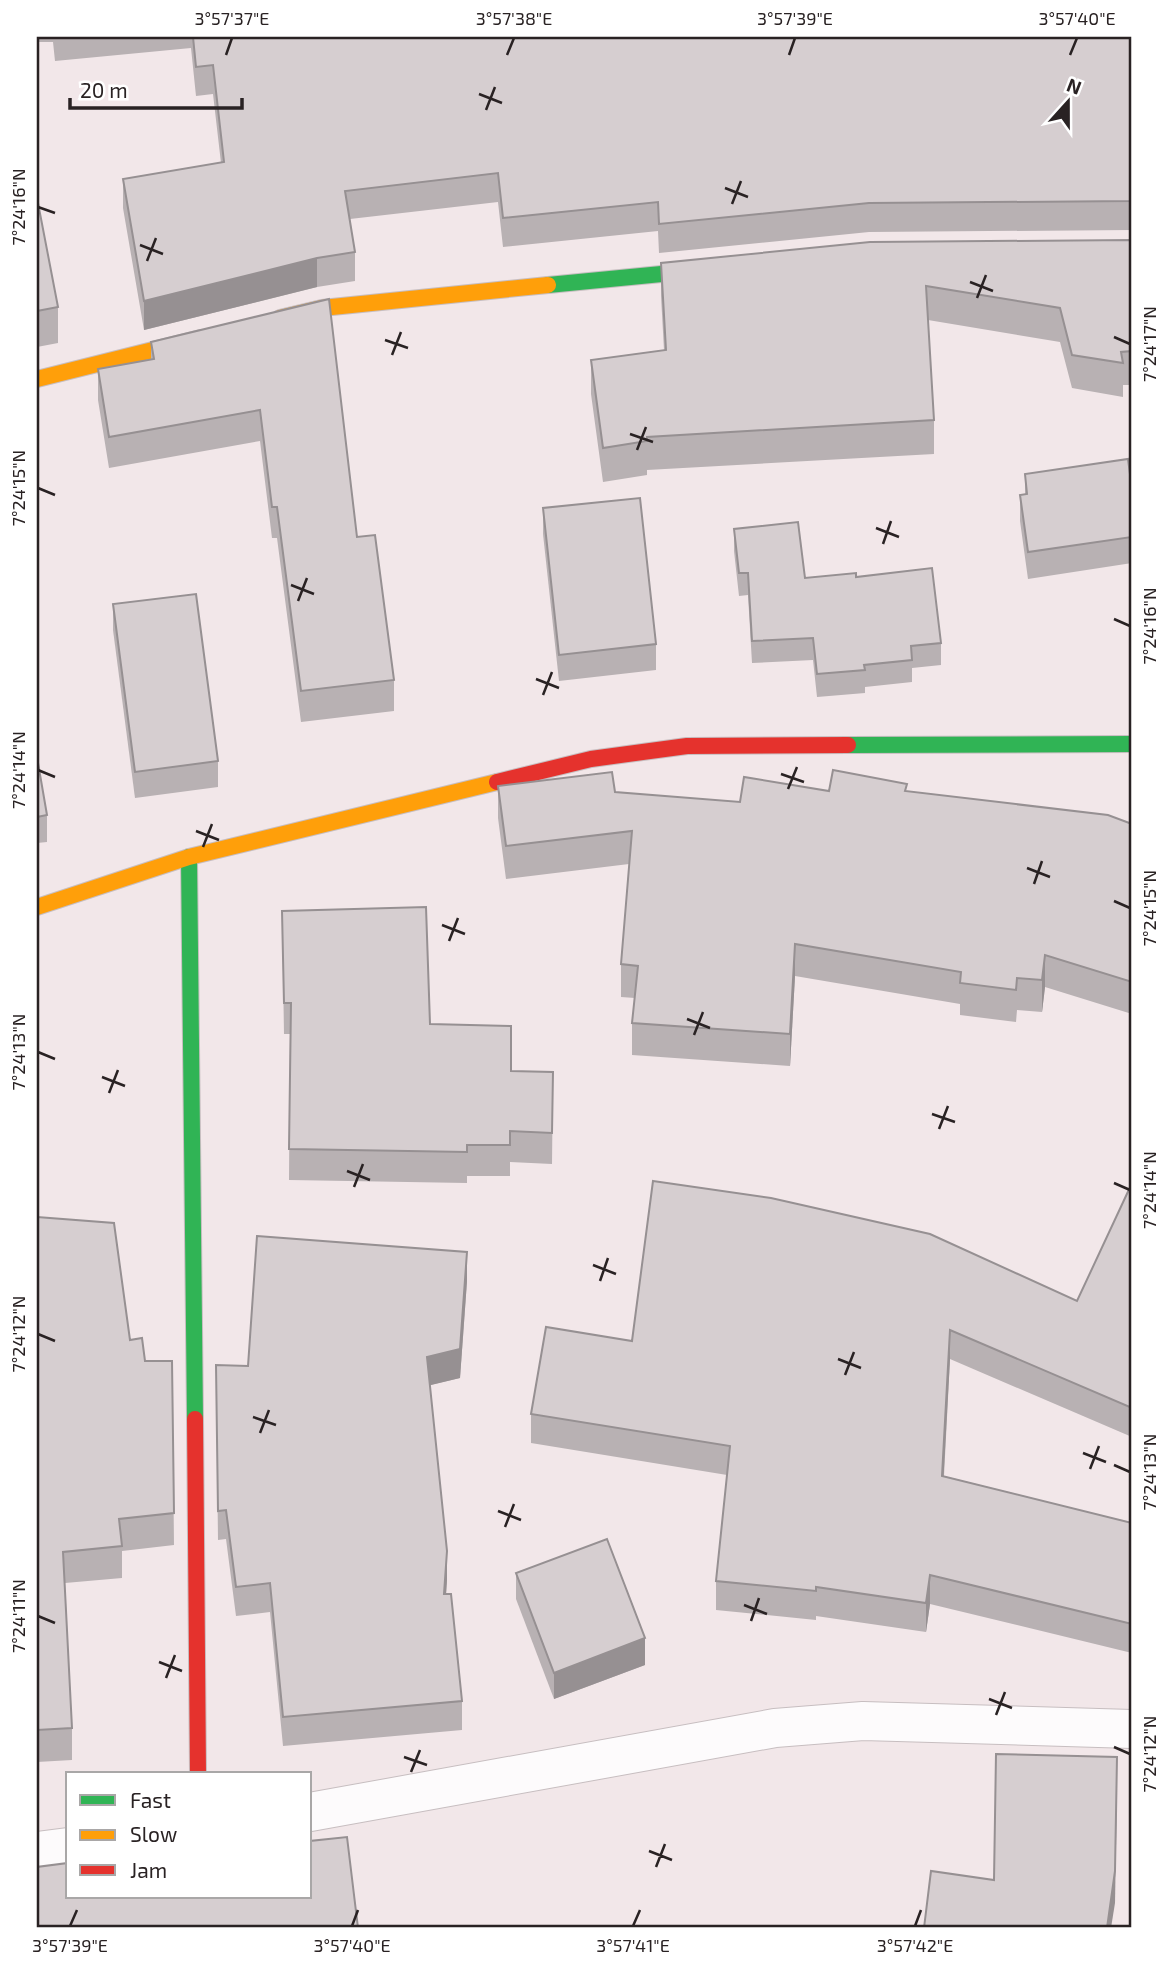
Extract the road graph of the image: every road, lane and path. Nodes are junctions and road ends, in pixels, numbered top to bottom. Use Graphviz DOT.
graph roads {
  1 [pos="732,267"];
  2 [pos="267,321"];
  3 [pos="213,335"];
  4 [pos="37,379"];
  5 [pos="1132,744"];
  6 [pos="189,856"];
  7 [pos="37,907"];
  8 [pos="1132,1729"];
  9 [pos="198,1772"];
  10 [pos="312,1812"];
  11 [pos="66,1847"];
  12 [pos="37,1851"];
  1 -- 2 [label="street"];
  3 -- 4 [label="street"];
  5 -- 6 [label="street"];
  6 -- 7 [label="street"];
  6 -- 9 [label="street"];
  8 -- 10 [label="street"];
  11 -- 12 [label="street"];
}
